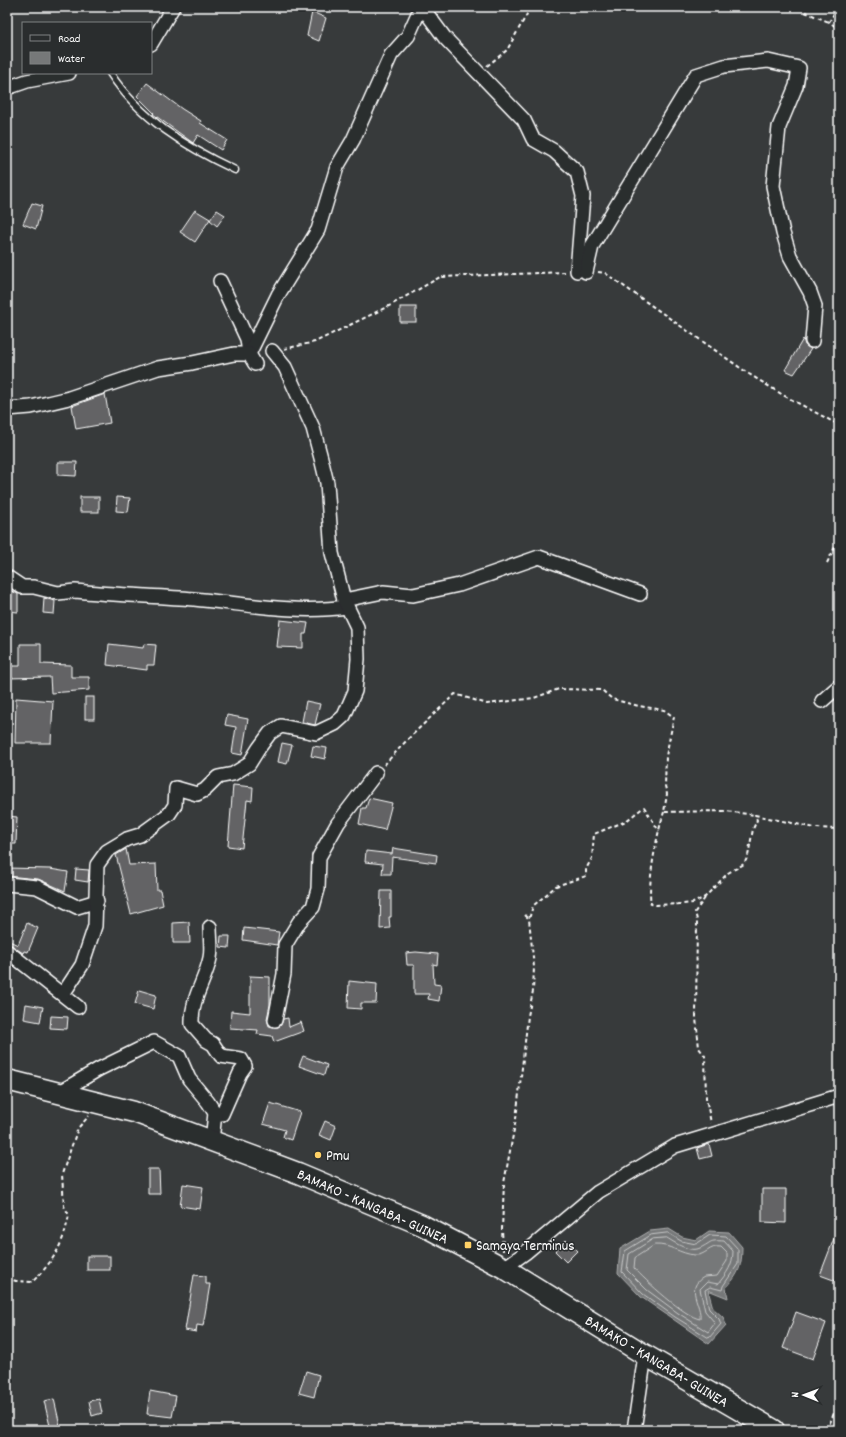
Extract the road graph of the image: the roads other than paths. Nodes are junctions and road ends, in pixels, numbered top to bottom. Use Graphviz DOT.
graph roads {
  1 [pos="173,7"];
  2 [pos="421,7"];
  3 [pos="152,42"];
  4 [pos="64,74"];
  5 [pos="111,74"];
  6 [pos="7,88"];
  7 [pos="235,170"];
  8 [pos="220,281"];
  9 [pos="812,341"];
  10 [pos="272,351"];
  11 [pos="252,359"];
  12 [pos="7,409"];
  13 [pos="7,577"];
  14 [pos="640,594"];
  15 [pos="345,604"];
  16 [pos="839,686"];
  17 [pos="822,701"];
  18 [pos="376,773"];
  19 [pos="7,884"];
  20 [pos="97,902"];
  21 [pos="210,927"];
  22 [pos="7,952"];
  23 [pos="63,994"];
  24 [pos="78,1007"];
  25 [pos="275,1020"];
  26 [pos="7,1080"];
  27 [pos="60,1092"];
  28 [pos="839,1096"];
  29 [pos="215,1113"];
  30 [pos="212,1141"];
  31 [pos="504,1268"];
  32 [pos="646,1355"];
  33 [pos="634,1430"];
  34 [pos="774,1430"];
  1 -- 3 [label="street"];
  2 -- 9 [label="street"];
  2 -- 11 [label="street"];
  4 -- 6 [label="street"];
  5 -- 7 [label="lane"];
  8 -- 11 [label="street"];
  10 -- 15 [label="street"];
  11 -- 12 [label="street"];
  13 -- 15 [label="street"];
  14 -- 15 [label="street"];
  15 -- 20 [label="street"];
  16 -- 17 [label="street"];
  18 -- 25 [label="street"];
  19 -- 20 [label="street"];
  20 -- 23 [label="street"];
  21 -- 29 [label="street"];
  22 -- 23 [label="street"];
  23 -- 24 [label="street"];
  26 -- 27 [label="main road, BAMAKO - KANGABA- GUINEA"];
  27 -- 29 [label="street"];
  27 -- 30 [label="main road, BAMAKO - KANGABA- GUINEA"];
  28 -- 31 [label="street"];
  29 -- 30 [label="street"];
  30 -- 31 [label="main road, BAMAKO - KANGABA- GUINEA"];
  31 -- 32 [label="main road, BAMAKO - KANGABA- GUINEA"];
  32 -- 33 [label="street"];
  32 -- 34 [label="main road, BAMAKO - KANGABA- GUINEA"];
}
